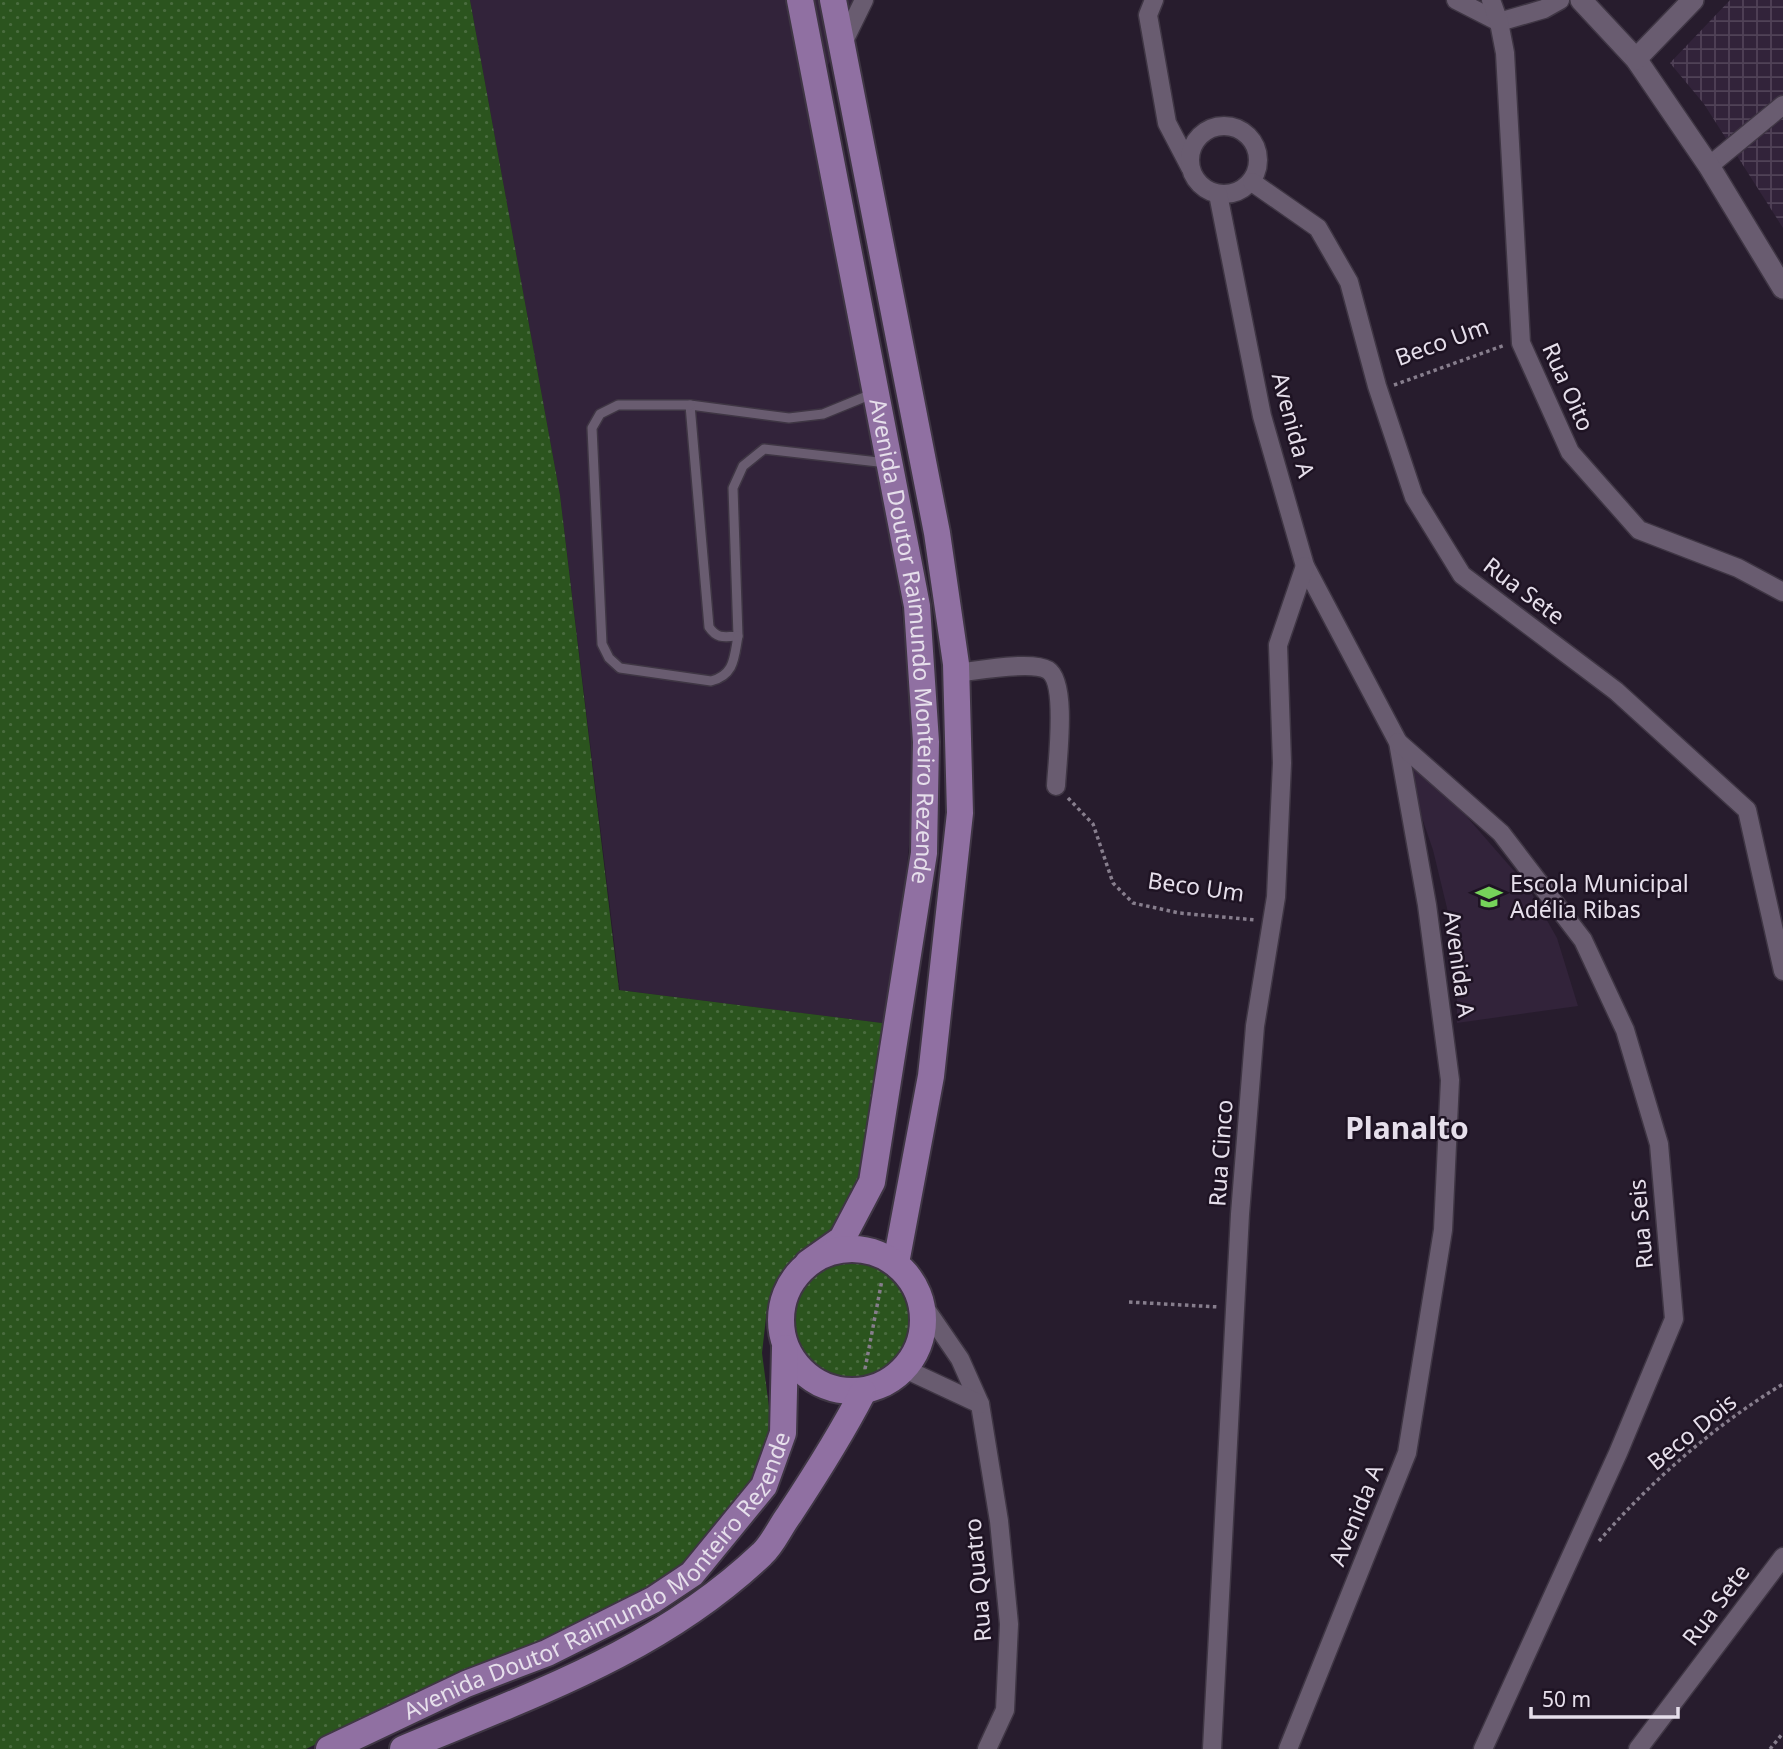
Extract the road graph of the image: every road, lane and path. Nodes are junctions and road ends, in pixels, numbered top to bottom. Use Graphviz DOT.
graph roads {
  1 [pos="800,0"];
  2 [pos="833,0"];
  3 [pos="864,0"];
  4 [pos="1154,0"];
  5 [pos="1455,0"];
  6 [pos="1491,0"];
  7 [pos="1560,0"];
  8 [pos="1581,0"];
  9 [pos="1693,0"];
  10 [pos="1499,22"];
  11 [pos="842,45"];
  12 [pos="1636,60"];
  13 [pos="1783,105"];
  14 [pos="1709,166"];
  15 [pos="1190,167"];
  16 [pos="1252,181"];
  17 [pos="1218,194"];
  18 [pos="1783,288"];
  19 [pos="1521,340"];
  20 [pos="1379,390"];
  21 [pos="877,392"];
  22 [pos="690,405"];
  23 [pos="890,463"];
  24 [pos="1306,566"];
  25 [pos="1783,592"];
  26 [pos="738,636"];
  27 [pos="956,673"];
  28 [pos="1398,742"];
  29 [pos="1056,786"];
  30 [pos="1272,921"];
  31 [pos="1783,971"];
  32 [pos="891,1260"];
  33 [pos="808,1263"];
  34 [pos="921,1302"];
  35 [pos="1129,1302"];
  36 [pos="1236,1307"];
  37 [pos="785,1348"];
  38 [pos="905,1369"];
  39 [pos="1783,1384"];
  40 [pos="860,1392"];
  41 [pos="980,1404"];
  42 [pos="1626,1511"];
  43 [pos="1783,1557"];
  44 [pos="1783,1733"];
  45 [pos="329,1749"];
  46 [pos="403,1749"];
  47 [pos="987,1749"];
  48 [pos="1212,1749"];
  49 [pos="1288,1749"];
  50 [pos="1483,1749"];
  51 [pos="1638,1749"];
  52 [pos="1770,1749"];
  1 -- 21 [label="main road, Avenida Doutor Raimundo Monteiro Rezende"];
  2 -- 11 [label="main road, Avenida Doutor Raimundo Monteiro Rezende"];
  3 -- 11 [label="street"];
  4 -- 15 [label="street"];
  5 -- 10 [label="street"];
  6 -- 10 [label="street, Rua Oito"];
  7 -- 10 [label="street"];
  8 -- 12 [label="street"];
  9 -- 12 [label="street"];
  10 -- 19 [label="street, Rua Oito"];
  11 -- 27 [label="main road, Avenida Doutor Raimundo Monteiro Rezende"];
  12 -- 14 [label="street"];
  13 -- 14 [label="street"];
  14 -- 18 [label="street"];
  15 -- 16 [label="street"];
  15 -- 17 [label="street"];
  16 -- 17 [label="street"];
  16 -- 20 [label="street, Rua Sete"];
  17 -- 24 [label="street, Avenida A"];
  19 -- 20 [label="path, Beco Um"];
  19 -- 25 [label="street, Rua Oito"];
  20 -- 31 [label="street, Rua Sete"];
  21 -- 22 [label="lane"];
  21 -- 23 [label="main road, Avenida Doutor Raimundo Monteiro Rezende"];
  22 -- 26 [label="lane"];
  22 -- 26 [label="lane"];
  23 -- 26 [label="lane"];
  23 -- 33 [label="main road, Avenida Doutor Raimundo Monteiro Rezende"];
  24 -- 28 [label="street, Avenida A"];
  24 -- 30 [label="street, Rua Cinco"];
  27 -- 29 [label="street"];
  27 -- 32 [label="main road, Avenida Doutor Raimundo Monteiro Rezende"];
  28 -- 49 [label="street, Avenida A"];
  28 -- 50 [label="street, Rua Seis"];
  29 -- 30 [label="path, Beco Um"];
  30 -- 36 [label="street, Rua Cinco"];
  32 -- 33 [label="main road, Avenida Doutor Raimundo Monteiro Rezende"];
  32 -- 34 [label="main road"];
  32 -- 40 [label="path"];
  33 -- 37 [label="main road, Avenida Doutor Raimundo Monteiro Rezende"];
  34 -- 38 [label="main road"];
  34 -- 41 [label="street, Rua Quatro"];
  35 -- 36 [label="path"];
  36 -- 48 [label="street, Rua Cinco"];
  37 -- 40 [label="main road"];
  37 -- 45 [label="main road, Avenida Doutor Raimundo Monteiro Rezende"];
  38 -- 40 [label="main road"];
  38 -- 41 [label="street"];
  39 -- 42 [label="path, Beco Dois"];
  40 -- 46 [label="main road, Avenida Doutor Raimundo Monteiro Rezende"];
  41 -- 47 [label="street, Rua Quatro"];
  43 -- 51 [label="street, Rua Sete"];
  44 -- 52 [label="path"];
}
